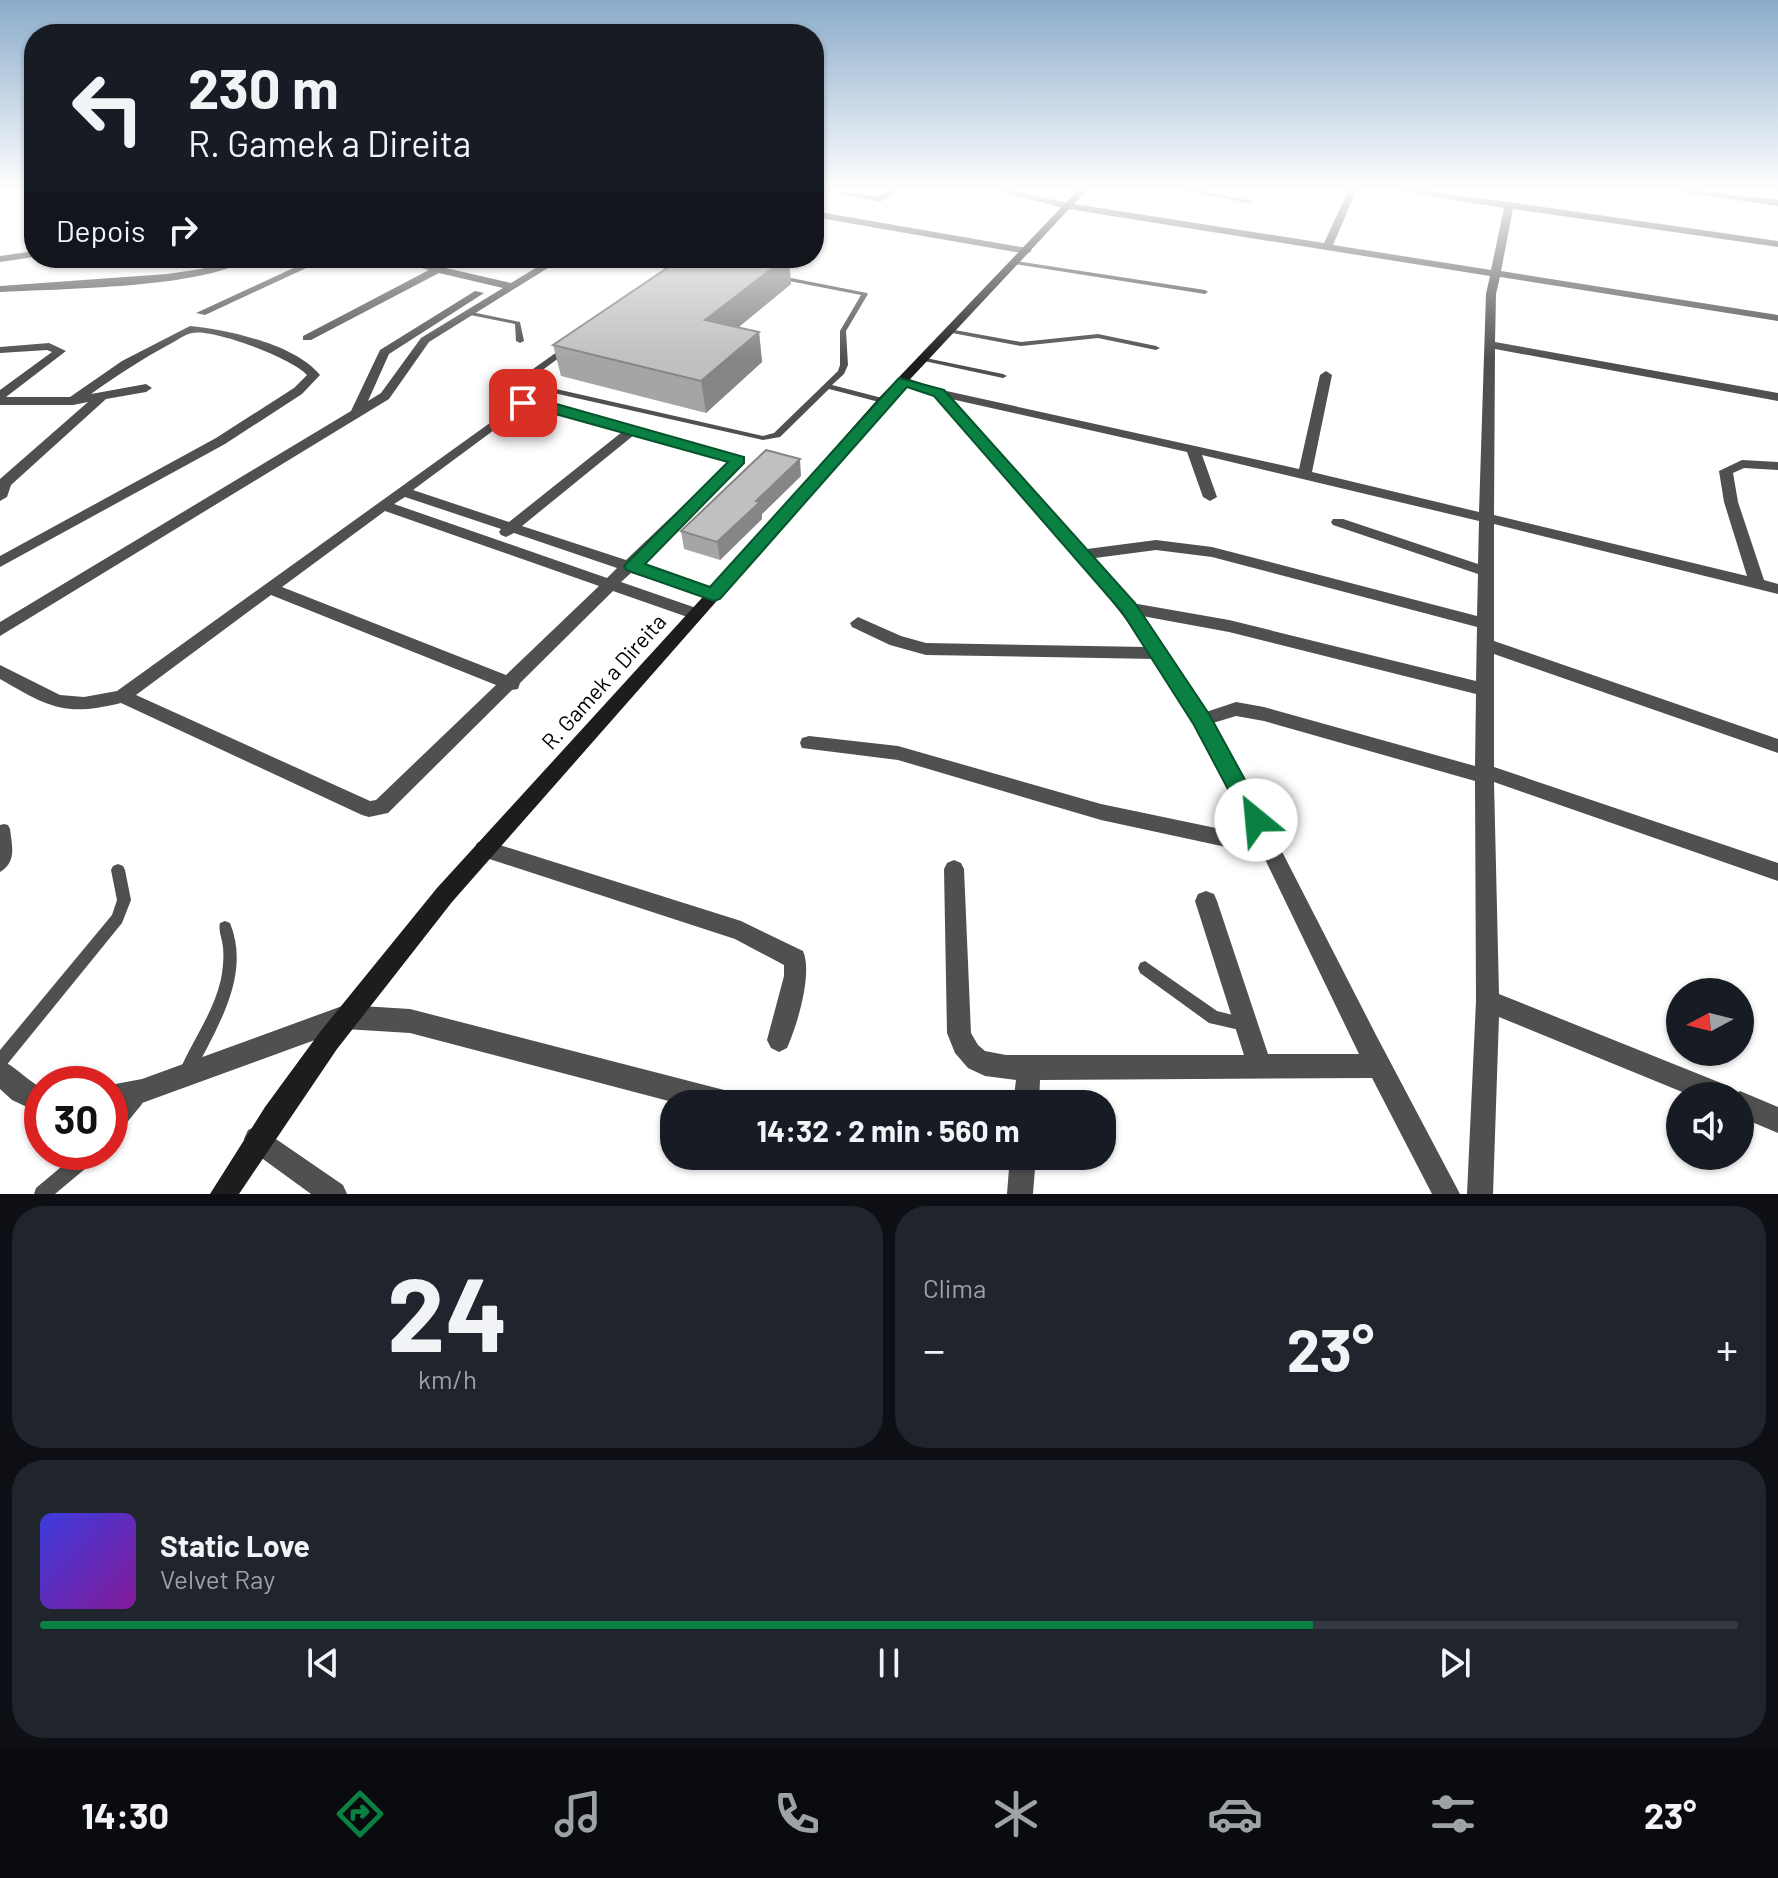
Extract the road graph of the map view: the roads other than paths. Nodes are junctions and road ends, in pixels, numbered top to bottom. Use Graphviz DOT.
graph roads {
  1 [pos="1,247"];
  2 [pos="972,247"];
  3 [pos="1030,247"];
  4 [pos="1327,247"];
  5 [pos="1500,247"];
  6 [pos="24,255"];
  7 [pos="12,257"];
  8 [pos="1021,257"];
  9 [pos="0,259"];
  10 [pos="223,268"];
  11 [pos="301,268"];
  12 [pos="429,268"];
  13 [pos="522,268"];
  14 [pos="542,268"];
  15 [pos="677,268"];
  16 [pos="722,268"];
  17 [pos="437,270"];
  18 [pos="1495,273"];
  19 [pos="496,283"];
  20 [pos="510,286"];
  21 [pos="0,289"];
  22 [pos="1205,292"];
  23 [pos="201,313"];
  24 [pos="467,313"];
  25 [pos="1778,318"];
  26 [pos="949,331"];
  27 [pos="307,338"];
  28 [pos="520,341"];
  29 [pos="1492,345"];
  30 [pos="1156,348"];
  31 [pos="0,350"];
  32 [pos="924,359"];
  33 [pos="1326,375"];
  34 [pos="1003,376"];
  35 [pos="904,381"];
  36 [pos="828,386"];
  37 [pos="146,388"];
  38 [pos="939,393"];
  39 [pos="101,397"];
  40 [pos="1778,397"];
  41 [pos="0,399"];
  42 [pos="73,401"];
  43 [pos="883,401"];
  44 [pos="356,414"];
  45 [pos="632,430"];
  46 [pos="1193,449"];
  47 [pos="1778,466"];
  48 [pos="1305,474"];
  49 [pos="402,491"];
  50 [pos="0,497"];
  51 [pos="1210,497"];
  52 [pos="382,505"];
  53 [pos="1489,518"];
  54 [pos="1338,522"];
  55 [pos="512,527"];
  56 [pos="492,544"];
  57 [pos="1084,554"];
  58 [pos="0,562"];
  59 [pos="633,566"];
  60 [pos="1487,572"];
  61 [pos="1757,584"];
  62 [pos="612,585"];
  63 [pos="269,588"];
  64 [pos="1778,589"];
  65 [pos="714,595"];
  66 [pos="1128,608"];
  67 [pos="696,614"];
  68 [pos="858,623"];
  69 [pos="1487,624"];
  70 [pos="0,630"];
  71 [pos="1487,645"];
  72 [pos="1160,653"];
  73 [pos="0,671"];
  74 [pos="512,684"];
  75 [pos="1486,690"];
  76 [pos="122,696"];
  77 [pos="1202,720"];
  78 [pos="809,743"];
  79 [pos="1778,746"];
  80 [pos="1485,774"];
  81 [pos="4,829"];
  82 [pos="1270,848"];
  83 [pos="484,849"];
  84 [pos="0,866"];
  85 [pos="954,869"];
  86 [pos="118,870"];
  87 [pos="1778,872"];
  88 [pos="1206,901"];
  89 [pos="225,927"];
  90 [pos="1145,968"];
  91 [pos="1488,1001"];
  92 [pos="345,1017"];
  93 [pos="1246,1024"];
  94 [pos="779,1040"];
  95 [pos="0,1062"];
  96 [pos="1260,1066"];
  97 [pos="1377,1066"];
  98 [pos="1029,1068"];
  99 [pos="0,1072"];
  100 [pos="186,1074"];
  101 [pos="1688,1082"];
  102 [pos="674,1090"];
  103 [pos="1027,1090"];
  104 [pos="142,1091"];
  105 [pos="24,1092"];
  106 [pos="128,1094"];
  107 [pos="128,1108"];
  108 [pos="1754,1110"];
  109 [pos="1778,1120"];
  110 [pos="257,1139"];
  111 [pos="71,1170"];
  112 [pos="1022,1170"];
  113 [pos="42,1194"];
  114 [pos="223,1194"];
  115 [pos="334,1194"];
  116 [pos="1020,1194"];
  117 [pos="1447,1194"];
  118 [pos="1480,1194"];
  1 -- 7 [label="street"];
  2 -- 8 [label="street"];
  3 -- 8 [label="main road, R. Gamek a Direita"];
  4 -- 18 [label="street"];
  5 -- 18 [label="street"];
  6 -- 7 [label="street"];
  7 -- 9 [label="street"];
  8 -- 22 [label="lane"];
  8 -- 26 [label="main road, R. Gamek a Direita"];
  10 -- 21 [label="street"];
  11 -- 23 [label="street"];
  12 -- 17 [label="street"];
  13 -- 19 [label="street"];
  14 -- 20 [label="street"];
  15 -- 36 [label="lane"];
  16 -- 36 [label="lane"];
  17 -- 19 [label="street"];
  17 -- 27 [label="street"];
  18 -- 25 [label="street"];
  18 -- 29 [label="street"];
  19 -- 20 [label="street"];
  19 -- 44 [label="street"];
  20 -- 24 [label="street"];
  24 -- 28 [label="lane"];
  24 -- 44 [label="street"];
  26 -- 30 [label="lane"];
  26 -- 32 [label="main road, R. Gamek a Direita"];
  29 -- 40 [label="street"];
  29 -- 53 [label="street"];
  31 -- 41 [label="street"];
  32 -- 34 [label="lane"];
  32 -- 35 [label="main road, R. Gamek a Direita"];
  33 -- 48 [label="street"];
  35 -- 38 [label="street"];
  35 -- 43 [label="main road, R. Gamek a Direita"];
  36 -- 43 [label="lane"];
  37 -- 39 [label="street"];
  38 -- 46 [label="street"];
  38 -- 57 [label="street"];
  39 -- 42 [label="street"];
  39 -- 50 [label="street"];
  41 -- 42 [label="street"];
  42 -- 58 [label="street"];
  43 -- 65 [label="main road, R. Gamek a Direita"];
  44 -- 70 [label="street"];
  45 -- 49 [label="street"];
  45 -- 55 [label="street"];
  45 -- 59 [label="street"];
  46 -- 48 [label="street"];
  46 -- 51 [label="street"];
  47 -- 61 [label="street"];
  48 -- 53 [label="street"];
  49 -- 52 [label="street"];
  49 -- 55 [label="street"];
  52 -- 56 [label="street"];
  52 -- 63 [label="street"];
  53 -- 60 [label="street"];
  53 -- 61 [label="street"];
  54 -- 60 [label="street"];
  55 -- 56 [label="street"];
  55 -- 59 [label="street"];
  56 -- 62 [label="street"];
  57 -- 66 [label="street"];
  57 -- 69 [label="street"];
  59 -- 62 [label="street"];
  59 -- 65 [label="street"];
  60 -- 69 [label="street"];
  61 -- 64 [label="street"];
  62 -- 67 [label="street"];
  62 -- 74 [label="street"];
  63 -- 74 [label="street"];
  63 -- 76 [label="street"];
  65 -- 67 [label="main road, R. Gamek a Direita"];
  66 -- 72 [label="street"];
  66 -- 75 [label="street"];
  67 -- 83 [label="main road, R. Gamek a Direita"];
  68 -- 72 [label="street"];
  69 -- 71 [label="street"];
  71 -- 75 [label="street"];
  71 -- 79 [label="street"];
  72 -- 77 [label="street"];
  73 -- 76 [label="street"];
  74 -- 76 [label="street"];
  75 -- 80 [label="street"];
  77 -- 80 [label="street"];
  77 -- 82 [label="street"];
  78 -- 82 [label="street"];
  80 -- 87 [label="street"];
  80 -- 91 [label="street"];
  81 -- 84 [label="lane"];
  82 -- 97 [label="street"];
  83 -- 92 [label="main road, R. Gamek a Direita"];
  83 -- 94 [label="street"];
  85 -- 98 [label="street"];
  86 -- 95 [label="lane"];
  88 -- 93 [label="street"];
  89 -- 100 [label="lane"];
  90 -- 93 [label="lane"];
  91 -- 101 [label="street"];
  91 -- 118 [label="street"];
  92 -- 100 [label="street"];
  92 -- 102 [label="street"];
  92 -- 110 [label="main road, R. Gamek a Direita"];
  93 -- 96 [label="street"];
  96 -- 97 [label="street"];
  96 -- 98 [label="street"];
  97 -- 117 [label="street"];
  98 -- 103 [label="street"];
  99 -- 105 [label="street"];
  100 -- 104 [label="street"];
  104 -- 106 [label="street"];
  104 -- 107 [label="lane"];
  108 -- 109 [label="street"];
  110 -- 114 [label="main road, R. Gamek a Direita"];
  110 -- 115 [label="street"];
  111 -- 113 [label="lane"];
  112 -- 116 [label="street"];
}
